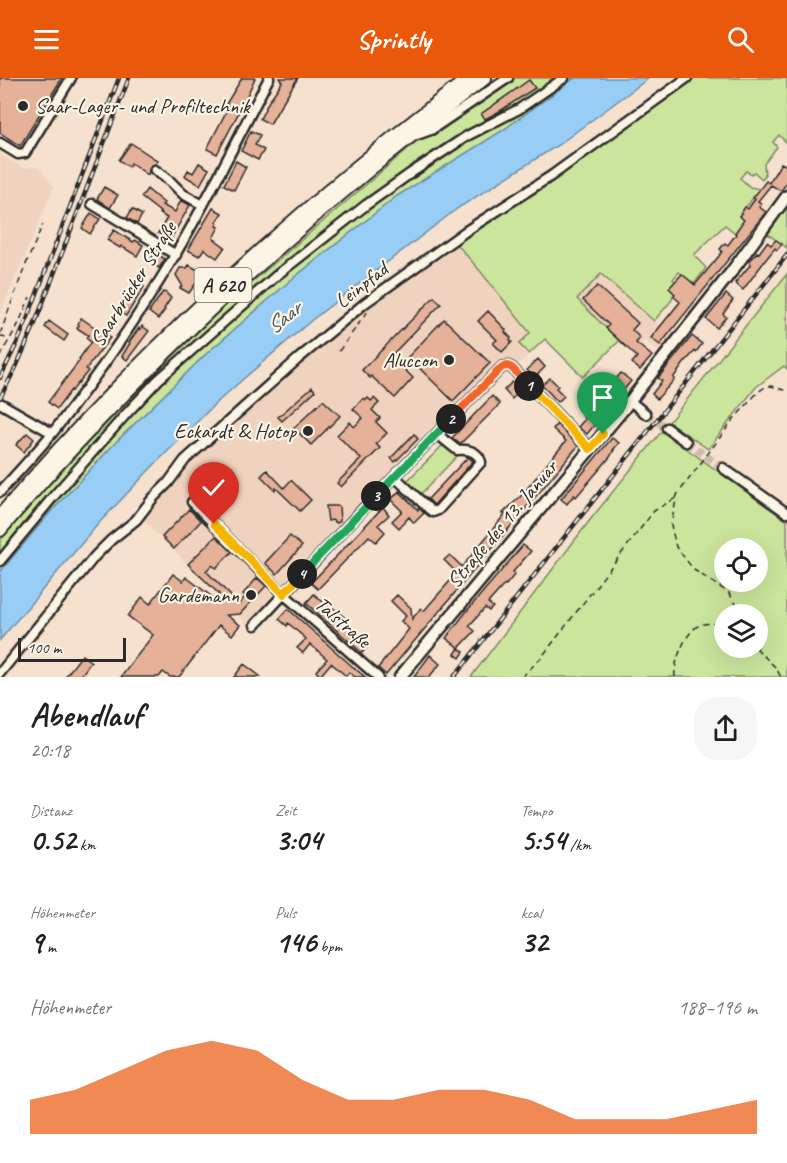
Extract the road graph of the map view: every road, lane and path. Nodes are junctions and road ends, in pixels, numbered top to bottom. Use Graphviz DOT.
graph roads {
  1 [pos="71,78"];
  2 [pos="269,78"];
  3 [pos="469,78"];
  4 [pos="485,78"];
  5 [pos="508,78"];
  6 [pos="564,78"];
  7 [pos="687,78"];
  8 [pos="406,139"];
  9 [pos="0,143"];
  10 [pos="155,170"];
  11 [pos="787,196"];
  12 [pos="92,204"];
  13 [pos="203,205"];
  14 [pos="43,224"];
  15 [pos="176,255"];
  16 [pos="30,297"];
  17 [pos="368,312"];
  18 [pos="0,335"];
  19 [pos="9,340"];
  20 [pos="339,351"];
  21 [pos="0,356"];
  22 [pos="787,391"];
  23 [pos="630,401"];
  24 [pos="0,403"];
  25 [pos="646,414"];
  26 [pos="667,428"];
  27 [pos="52,433"];
  28 [pos="437,434"];
  29 [pos="686,442"];
  30 [pos="590,449"];
  31 [pos="723,468"];
  32 [pos="394,477"];
  33 [pos="0,492"];
  34 [pos="677,497"];
  35 [pos="192,502"];
  36 [pos="787,513"];
  37 [pos="0,516"];
  38 [pos="0,530"];
  39 [pos="0,561"];
  40 [pos="284,594"];
  41 [pos="736,604"];
  42 [pos="714,623"];
  43 [pos="255,625"];
  44 [pos="766,658"];
  45 [pos="0,673"];
  46 [pos="378,677"];
  47 [pos="400,677"];
  48 [pos="522,677"];
  49 [pos="675,677"];
  50 [pos="781,677"];
  1 -- 9 [label="street"];
  2 -- 13 [label="street, Saarbrücker Straße"];
  3 -- 37 [label="highway, A 620"];
  4 -- 8 [label="highway, A 620"];
  5 -- 8 [label="street"];
  6 -- 39 [label="street"];
  7 -- 45 [label="street, Leinpfad"];
  8 -- 38 [label="highway, A 620"];
  10 -- 13 [label="street"];
  11 -- 23 [label="main road, Straße des 13. Januar"];
  12 -- 15 [label="street"];
  13 -- 15 [label="street, Saarbrücker Straße"];
  14 -- 18 [label="path"];
  15 -- 27 [label="street, Saarbrücker Straße"];
  16 -- 19 [label="path"];
  17 -- 20 [label="path"];
  18 -- 19 [label="path"];
  19 -- 21 [label="path"];
  22 -- 34 [label="path"];
  23 -- 25 [label="street"];
  23 -- 30 [label="main road, Straße des 13. Januar"];
  24 -- 27 [label="street"];
  26 -- 29 [label="street"];
  27 -- 33 [label="street, Saarbrücker Straße"];
  28 -- 30 [label="street"];
  28 -- 32 [label="street"];
  28 -- 32 [label="street"];
  30 -- 47 [label="main road, Straße des 13. Januar"];
  31 -- 36 [label="street"];
  32 -- 40 [label="street"];
  34 -- 41 [label="path"];
  34 -- 48 [label="path"];
  35 -- 40 [label="street, Talstraße"];
  40 -- 43 [label="street"];
  40 -- 46 [label="street, Talstraße"];
  42 -- 49 [label="path"];
  44 -- 50 [label="path"];
}
